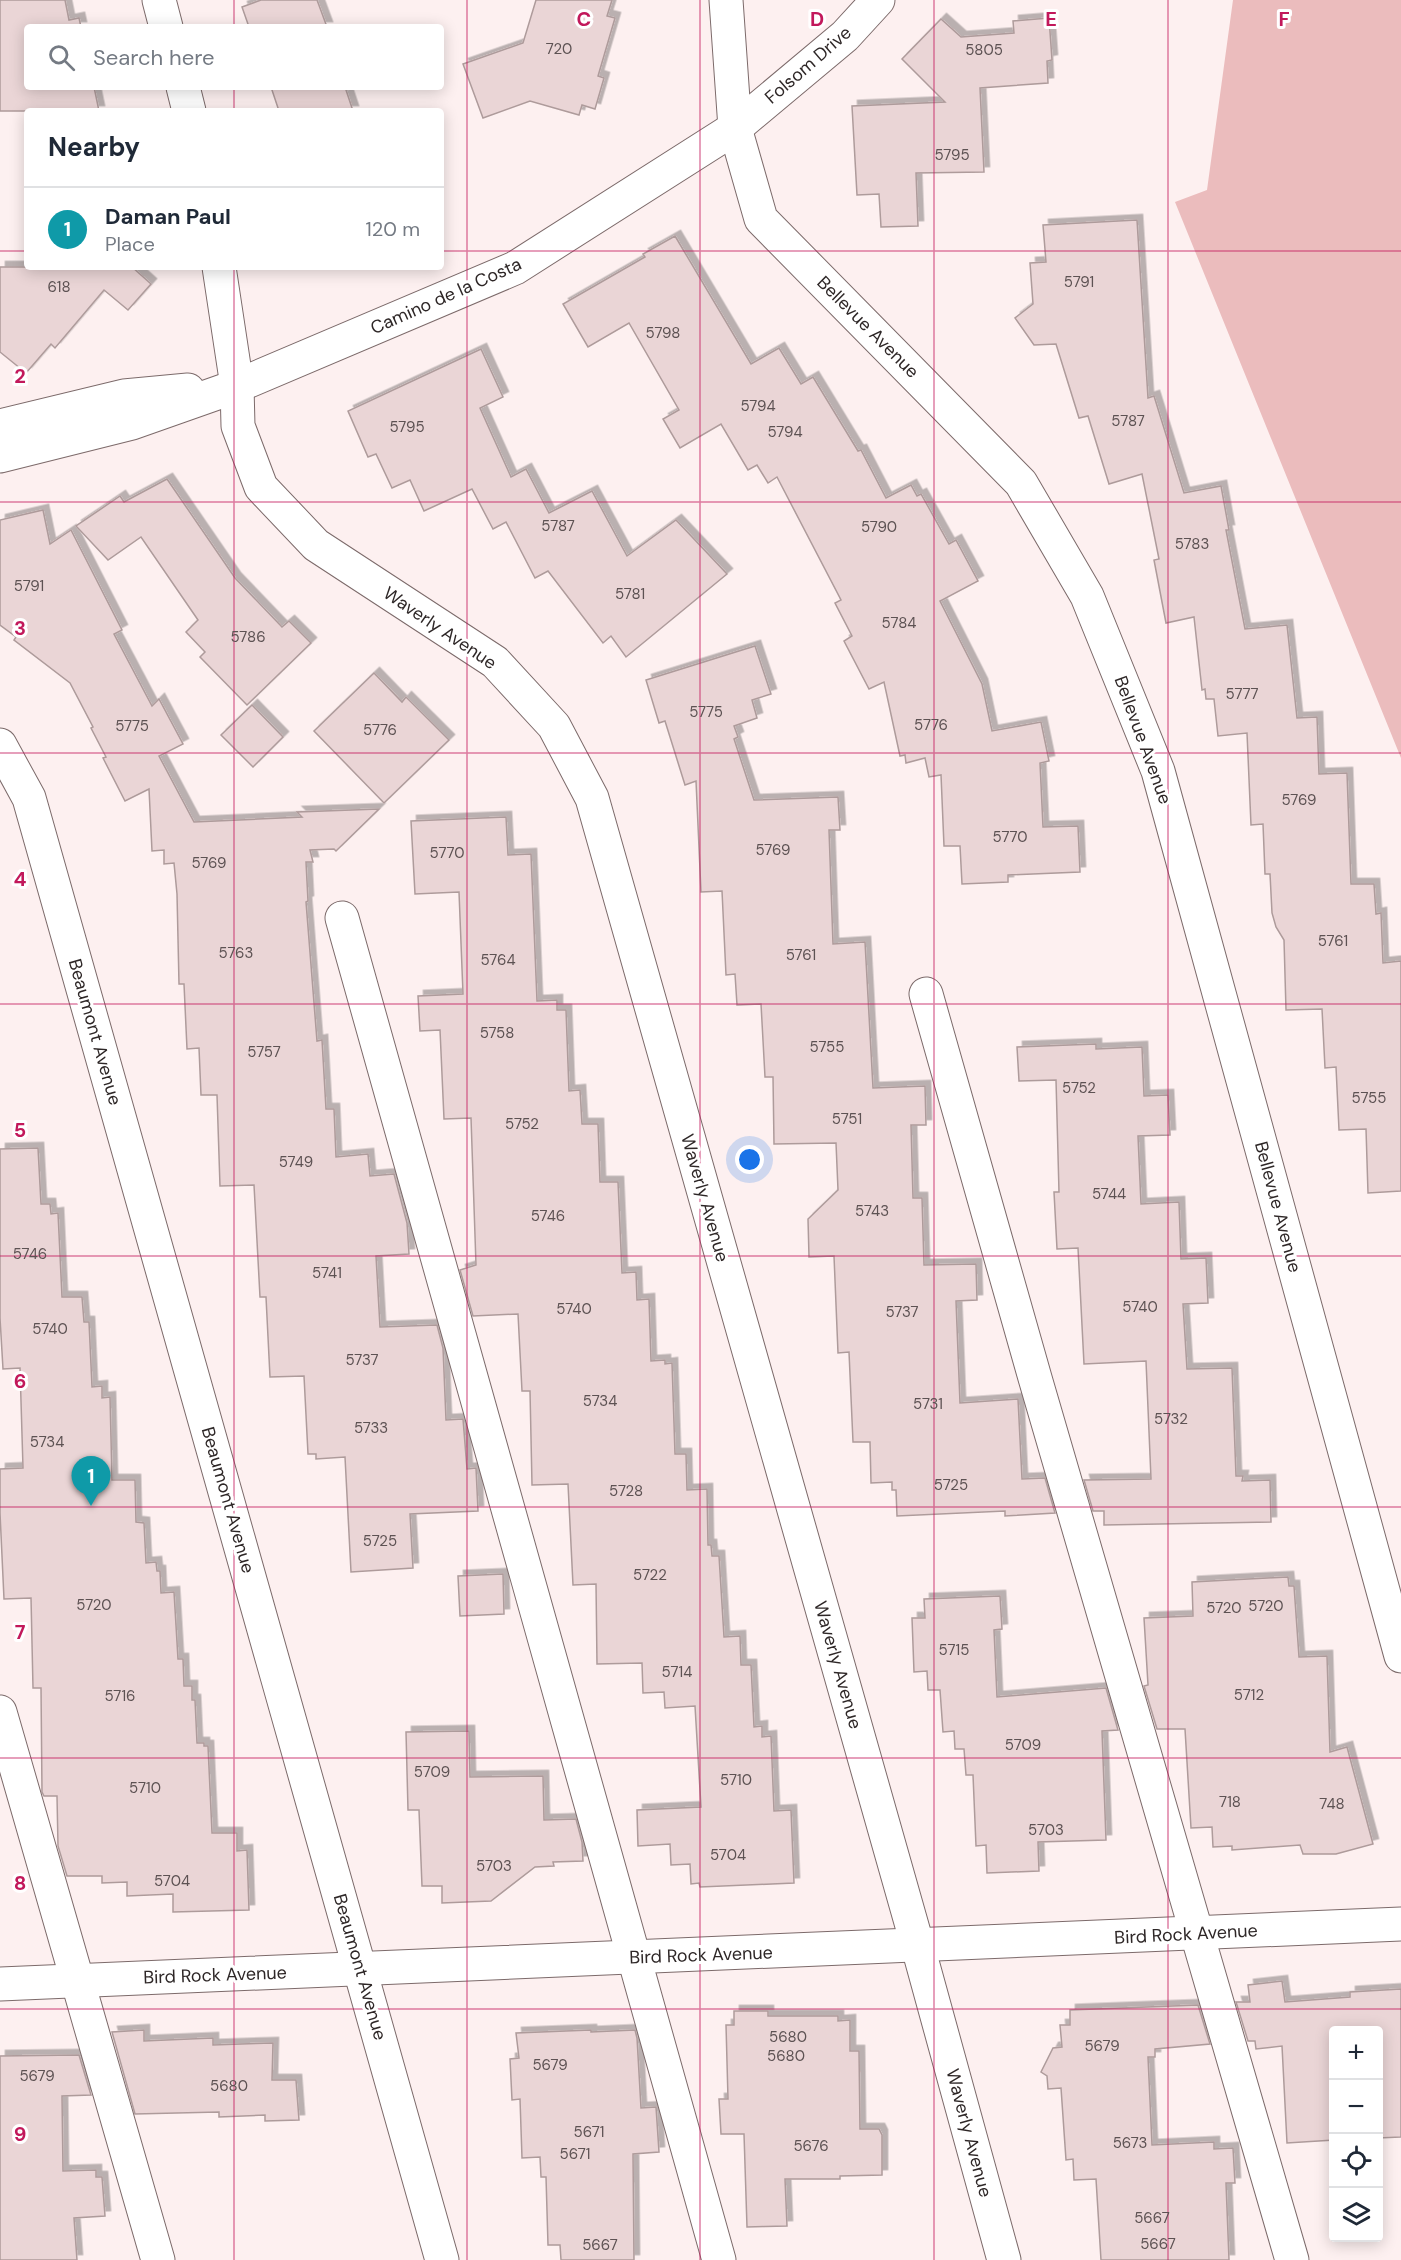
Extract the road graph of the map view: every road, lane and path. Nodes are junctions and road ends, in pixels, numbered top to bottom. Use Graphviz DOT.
graph roads {
  1 [pos="159,0"];
  2 [pos="726,0"];
  3 [pos="878,0"];
  4 [pos="165,24"];
  5 [pos="184,90"];
  6 [pos="188,108"];
  7 [pos="735,128"];
  8 [pos="219,270"];
  9 [pos="237,386"];
  10 [pos="0,426"];
  11 [pos="0,456"];
  12 [pos="0,745"];
  13 [pos="342,918"];
  14 [pos="926,994"];
  15 [pos="1401,1656"];
  16 [pos="0,1712"];
  17 [pos="1401,1924"];
  18 [pos="1197,1934"];
  19 [pos="918,1947"];
  20 [pos="635,1957"];
  21 [pos="360,1968"];
  22 [pos="76,1981"];
  23 [pos="0,1984"];
  24 [pos="158,2260"];
  25 [pos="442,2260"];
  26 [pos="719,2260"];
  27 [pos="1004,2260"];
  28 [pos="1292,2260"];
  1 -- 4 [label="street"];
  2 -- 7 [label="street, Bellevue Avenue"];
  3 -- 7 [label="street, Folsom Drive"];
  5 -- 6 [label="street"];
  7 -- 9 [label="street, Camino de la Costa"];
  7 -- 15 [label="street, Bellevue Avenue"];
  8 -- 9 [label="street, Waverly Avenue"];
  9 -- 10 [label="street, Camino de la Costa"];
  9 -- 11 [label="street, Camino de la Costa"];
  9 -- 19 [label="street, Waverly Avenue"];
  12 -- 21 [label="street, Beaumont Avenue"];
  13 -- 20 [label="street"];
  14 -- 18 [label="street"];
  16 -- 22 [label="street"];
  17 -- 18 [label="street, Bird Rock Avenue"];
  18 -- 19 [label="street, Bird Rock Avenue"];
  18 -- 28 [label="street"];
  19 -- 20 [label="street, Bird Rock Avenue"];
  19 -- 27 [label="street, Waverly Avenue"];
  20 -- 21 [label="street, Bird Rock Avenue"];
  20 -- 26 [label="street"];
  21 -- 22 [label="street, Bird Rock Avenue"];
  21 -- 25 [label="street, Beaumont Avenue"];
  22 -- 23 [label="street, Bird Rock Avenue"];
  22 -- 24 [label="street"];
}
